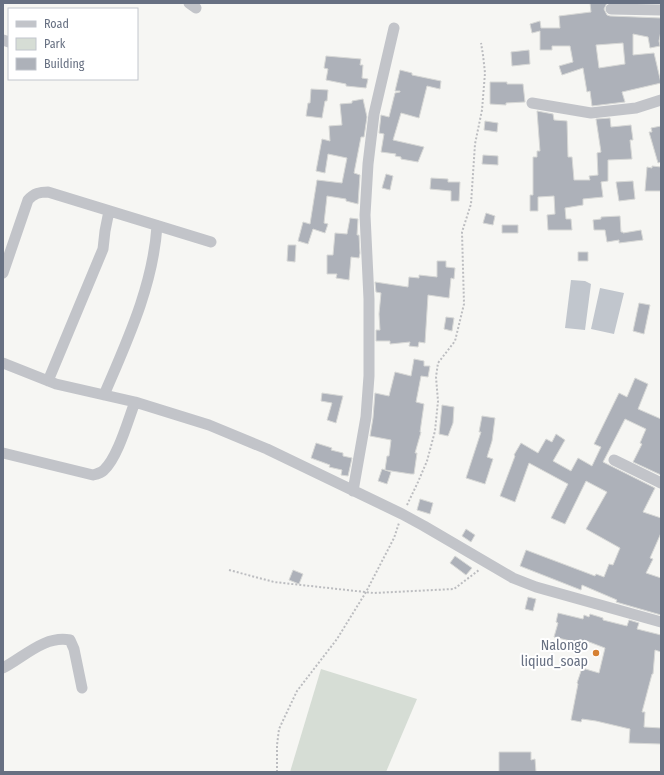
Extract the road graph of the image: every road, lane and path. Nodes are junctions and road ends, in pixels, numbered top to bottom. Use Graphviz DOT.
graph roads {
  1 [pos="611,9"];
  2 [pos="661,10"];
  3 [pos="394,28"];
  4 [pos="481,43"];
  5 [pos="661,100"];
  6 [pos="532,103"];
  7 [pos="109,211"];
  8 [pos="157,226"];
  9 [pos="211,242"];
  10 [pos="3,273"];
  11 [pos="3,363"];
  12 [pos="48,381"];
  13 [pos="104,395"];
  14 [pos="135,402"];
  15 [pos="3,453"];
  16 [pos="614,460"];
  17 [pos="661,483"];
  18 [pos="353,491"];
  19 [pos="402,514"];
  20 [pos="486,561"];
  21 [pos="229,570"];
  22 [pos="366,592"];
  23 [pos="661,622"];
  24 [pos="3,668"];
  25 [pos="82,688"];
  26 [pos="277,772"];
  1 -- 2 [label="street"];
  3 -- 18 [label="street"];
  4 -- 19 [label="path"];
  5 -- 6 [label="street"];
  7 -- 8 [label="street"];
  7 -- 10 [label="street"];
  7 -- 12 [label="street"];
  8 -- 9 [label="street"];
  8 -- 13 [label="street"];
  11 -- 12 [label="street"];
  12 -- 13 [label="street"];
  13 -- 14 [label="street"];
  14 -- 15 [label="street"];
  14 -- 18 [label="street"];
  16 -- 17 [label="street"];
  18 -- 19 [label="street"];
  19 -- 20 [label="street"];
  19 -- 22 [label="path"];
  20 -- 22 [label="path"];
  20 -- 23 [label="street"];
  21 -- 22 [label="path"];
  22 -- 26 [label="path"];
  24 -- 25 [label="street"];
}
